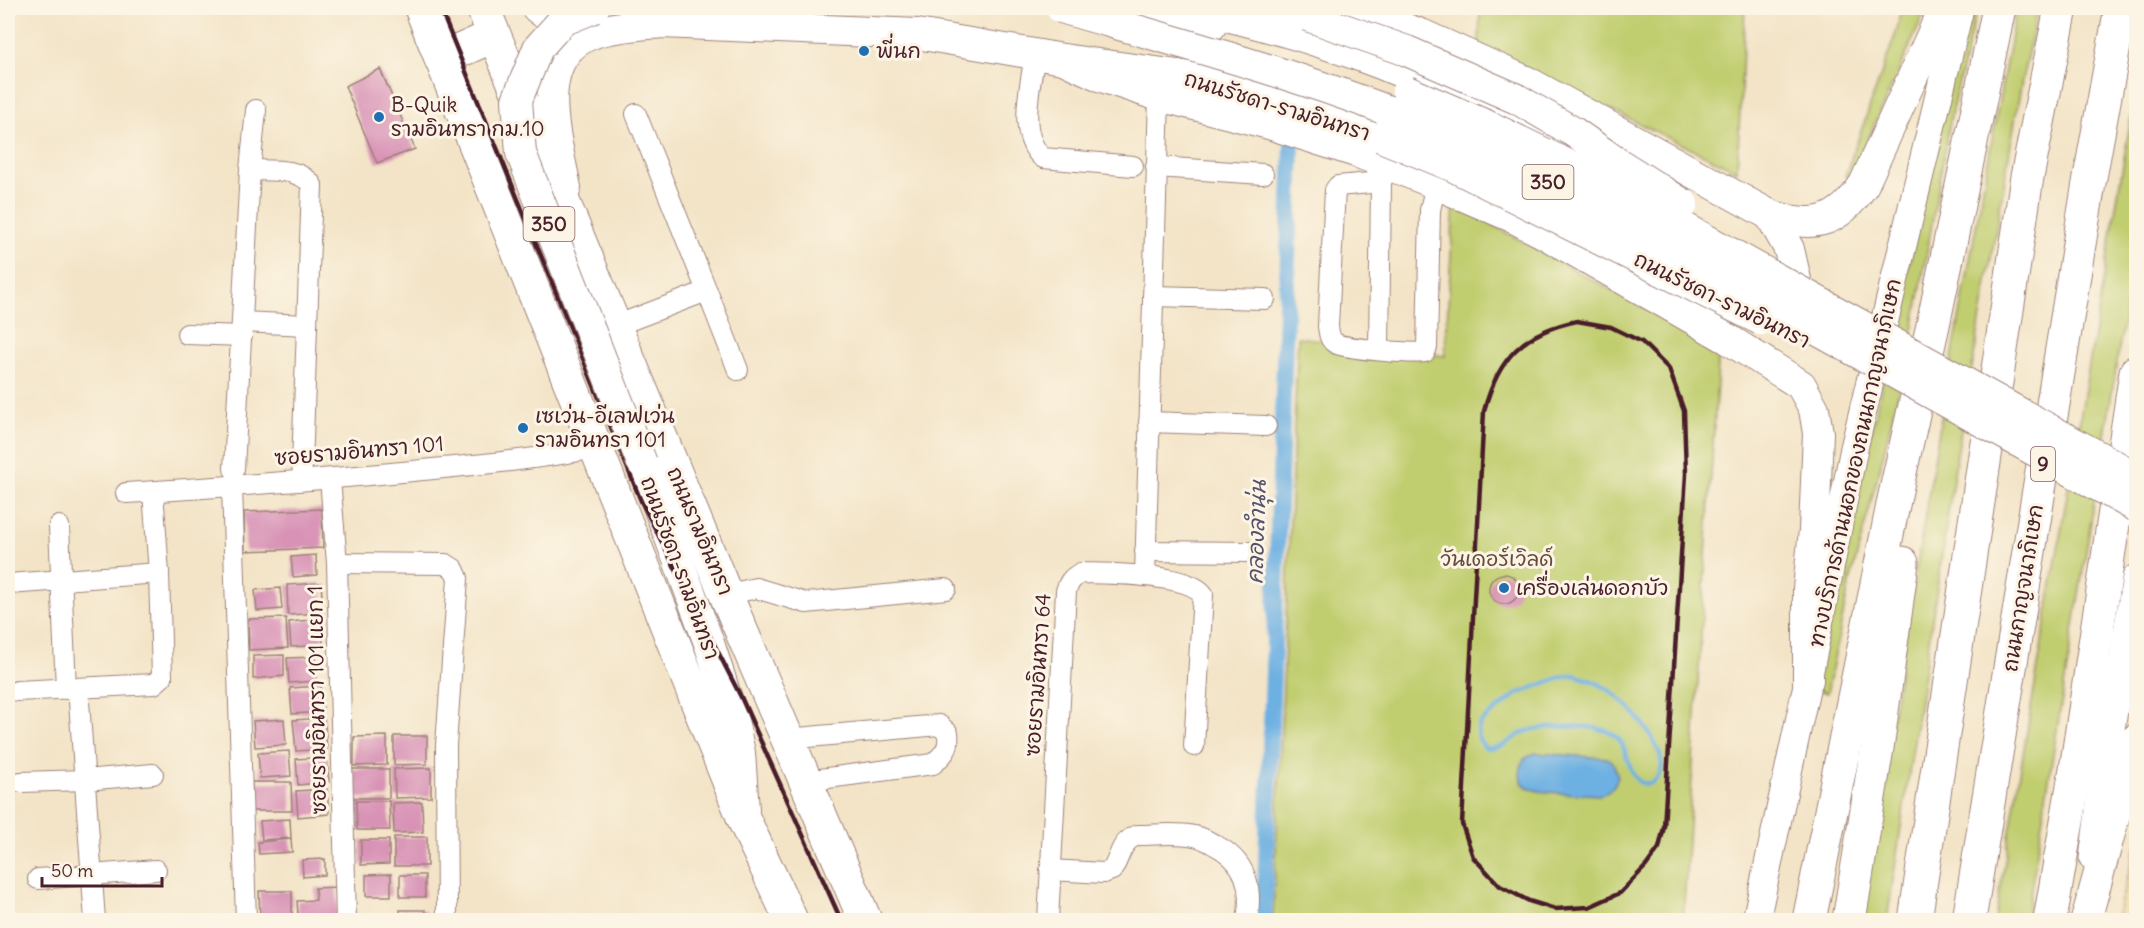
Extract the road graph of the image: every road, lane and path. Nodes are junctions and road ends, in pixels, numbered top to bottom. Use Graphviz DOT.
graph roads {
  1 [pos="421,8"];
  2 [pos="537,8"];
  3 [pos="1061,8"];
  4 [pos="1141,8"];
  5 [pos="1192,8"];
  6 [pos="1277,8"];
  7 [pos="1349,8"];
  8 [pos="1944,8"];
  9 [pos="1960,8"];
  10 [pos="1999,8"];
  11 [pos="2061,8"];
  12 [pos="2121,8"];
  13 [pos="594,20"];
  14 [pos="488,22"];
  15 [pos="1049,57"];
  16 [pos="441,59"];
  17 [pos="1159,96"];
  18 [pos="255,110"];
  19 [pos="636,114"];
  20 [pos="1384,162"];
  21 [pos="1133,166"];
  22 [pos="1156,167"];
  23 [pos="1688,169"];
  24 [pos="250,170"];
  25 [pos="1263,174"];
  26 [pos="1436,184"];
  27 [pos="1770,215"];
  28 [pos="573,225"];
  29 [pos="707,291"];
  30 [pos="1153,296"];
  31 [pos="1265,299"];
  32 [pos="307,325"];
  33 [pos="1934,325"];
  34 [pos="615,326"];
  35 [pos="242,329"];
  36 [pos="187,334"];
  37 [pos="1728,339"];
  38 [pos="1379,350"];
  39 [pos="738,370"];
  40 [pos="2136,372"];
  41 [pos="1958,377"];
  42 [pos="1149,422"];
  43 [pos="1266,426"];
  44 [pos="2003,433"];
  45 [pos="595,448"];
  46 [pos="302,467"];
  47 [pos="2136,477"];
  48 [pos="233,478"];
  49 [pos="330,479"];
  50 [pos="153,492"];
  51 [pos="126,494"];
  52 [pos="2136,507"];
  53 [pos="59,526"];
  54 [pos="1145,550"];
  55 [pos="1252,552"];
  56 [pos="337,563"];
  57 [pos="159,573"];
  58 [pos="1145,576"];
  59 [pos="2136,578"];
  60 [pos="62,580"];
  61 [pos="8,584"];
  62 [pos="946,589"];
  63 [pos="726,596"];
  64 [pos="2131,651"];
  65 [pos="1808,680"];
  66 [pos="72,688"];
  67 [pos="17,691"];
  68 [pos="787,739"];
  69 [pos="2136,739"];
  70 [pos="1194,746"];
  71 [pos="2104,764"];
  72 [pos="153,774"];
  73 [pos="85,780"];
  74 [pos="805,781"];
  75 [pos="21,782"];
  76 [pos="745,822"];
  77 [pos="156,870"];
  78 [pos="1050,870"];
  79 [pos="91,874"];
  80 [pos="38,879"];
  81 [pos="1809,920"];
  82 [pos="94,921"];
  83 [pos="246,921"];
  84 [pos="346,921"];
  85 [pos="447,921"];
  86 [pos="791,921"];
  87 [pos="865,921"];
  88 [pos="1048,921"];
  89 [pos="1246,921"];
  90 [pos="1756,921"];
  91 [pos="1849,921"];
  92 [pos="1915,921"];
  93 [pos="1969,921"];
  94 [pos="2050,921"];
  95 [pos="2085,921"];
  1 -- 16 [label="highway"];
  2 -- 13 [label="main road"];
  3 -- 44 [label="main road, ถนนรัชดา-รามอินทรา / 350, bridge"];
  4 -- 41 [label="main road, ถนนรัชดา-รามอินทรา / 350, bridge"];
  5 -- 23 [label="main road"];
  6 -- 41 [label="main road, ถนนรัชดา-รามอินทรา / 350, bridge"];
  7 -- 23 [label="main road"];
  8 -- 27 [label="main road"];
  9 -- 65 [label="main road, ทางบริการด้านนอกของถนนกาญจนาภิเษก"];
  10 -- 33 [label="highway"];
  11 -- 92 [label="highway"];
  12 -- 93 [label="highway, ถนนกาญจนาภิเษก / 9"];
  13 -- 15 [label="main road, ถนนรัชดา-รามอินทรา / 350"];
  13 -- 28 [label="main road, ถนนรัชดา-รามอินทรา / 350"];
  13 -- 76 [label="main road, ถนนรัชดา-รามอินทรา / 350, bridge"];
  14 -- 16 [label="highway"];
  14 -- 28 [label="highway, ถนนรามอินทรา"];
  15 -- 17 [label="main road"];
  15 -- 20 [label="main road, ถนนรัชดา-รามอินทรา / 350"];
  15 -- 21 [label="street"];
  16 -- 45 [label="highway"];
  17 -- 20 [label="main road"];
  17 -- 22 [label="street, ถนนรัชดา-รามอินทรา"];
  18 -- 24 [label="street"];
  19 -- 29 [label="street"];
  20 -- 26 [label="main road"];
  20 -- 38 [label="street"];
  20 -- 38 [label="street"];
  20 -- 44 [label="main road, ถนนรัชดา-รามอินทรา / 350, bridge"];
  22 -- 25 [label="street"];
  22 -- 30 [label="street, ถนนรัชดา-รามอินทรา"];
  23 -- 27 [label="main road"];
  24 -- 32 [label="street"];
  24 -- 35 [label="street"];
  26 -- 37 [label="main road"];
  26 -- 38 [label="street"];
  27 -- 37 [label="main road"];
  28 -- 34 [label="highway, ถนนรามอินทรา"];
  29 -- 34 [label="street"];
  29 -- 39 [label="street"];
  30 -- 31 [label="street"];
  30 -- 42 [label="street, ถนนรัชดา-รามอินทรา"];
  32 -- 35 [label="street"];
  32 -- 46 [label="street"];
  33 -- 81 [label="highway"];
  33 -- 91 [label="highway"];
  34 -- 63 [label="highway, ถนนรามอินทรา"];
  35 -- 36 [label="street"];
  35 -- 48 [label="street"];
  37 -- 65 [label="main road"];
  40 -- 71 [label="highway, bridge"];
  41 -- 47 [label="main road, ถนนรัชดา-รามอินทรา / 350, bridge"];
  42 -- 43 [label="street"];
  42 -- 54 [label="street, ถนนรัชดา-รามอินทรา"];
  44 -- 52 [label="main road, ถนนรัชดา-รามอินทรา / 350, bridge"];
  45 -- 49 [label="street, ซอยรามอินทรา 101"];
  45 -- 76 [label="highway"];
  48 -- 49 [label="street, ซอยรามอินทรา 101"];
  48 -- 50 [label="street, ซอยรามอินทรา 101"];
  48 -- 83 [label="street"];
  49 -- 56 [label="street, ซอยรามอินทรา 101 แยก 1"];
  50 -- 51 [label="street, ซอยรามอินทรา 101"];
  50 -- 57 [label="street"];
  53 -- 60 [label="street"];
  54 -- 55 [label="street"];
  54 -- 58 [label="street, ถนนรัชดา-รามอินทรา"];
  56 -- 84 [label="street, ซอยรามอินทรา 101 แยก 1"];
  56 -- 85 [label="street"];
  57 -- 60 [label="street"];
  57 -- 66 [label="street"];
  58 -- 70 [label="street, ซอยรามอินทรา 64"];
  58 -- 78 [label="street, ซอยรามอินทรา 64"];
  59 -- 64 [label="main road"];
  60 -- 61 [label="street"];
  60 -- 66 [label="street"];
  62 -- 63 [label="street"];
  63 -- 68 [label="highway, ถนนรามอินทรา"];
  64 -- 71 [label="main road"];
  65 -- 90 [label="main road, ทางบริการด้านนอกของถนนกาญจนาภิเษก"];
  66 -- 67 [label="street"];
  66 -- 73 [label="street"];
  68 -- 74 [label="highway, ถนนรามอินทรา"];
  68 -- 74 [label="street"];
  69 -- 71 [label="main road"];
  71 -- 94 [label="highway"];
  71 -- 95 [label="main road"];
  72 -- 73 [label="street"];
  73 -- 75 [label="street"];
  73 -- 79 [label="street"];
  74 -- 87 [label="highway, ถนนรามอินทรา"];
  76 -- 86 [label="highway"];
  77 -- 79 [label="street"];
  78 -- 88 [label="street, ซอยรามอินทรา 64"];
  78 -- 89 [label="street"];
  79 -- 80 [label="street"];
  79 -- 82 [label="street"];
}
